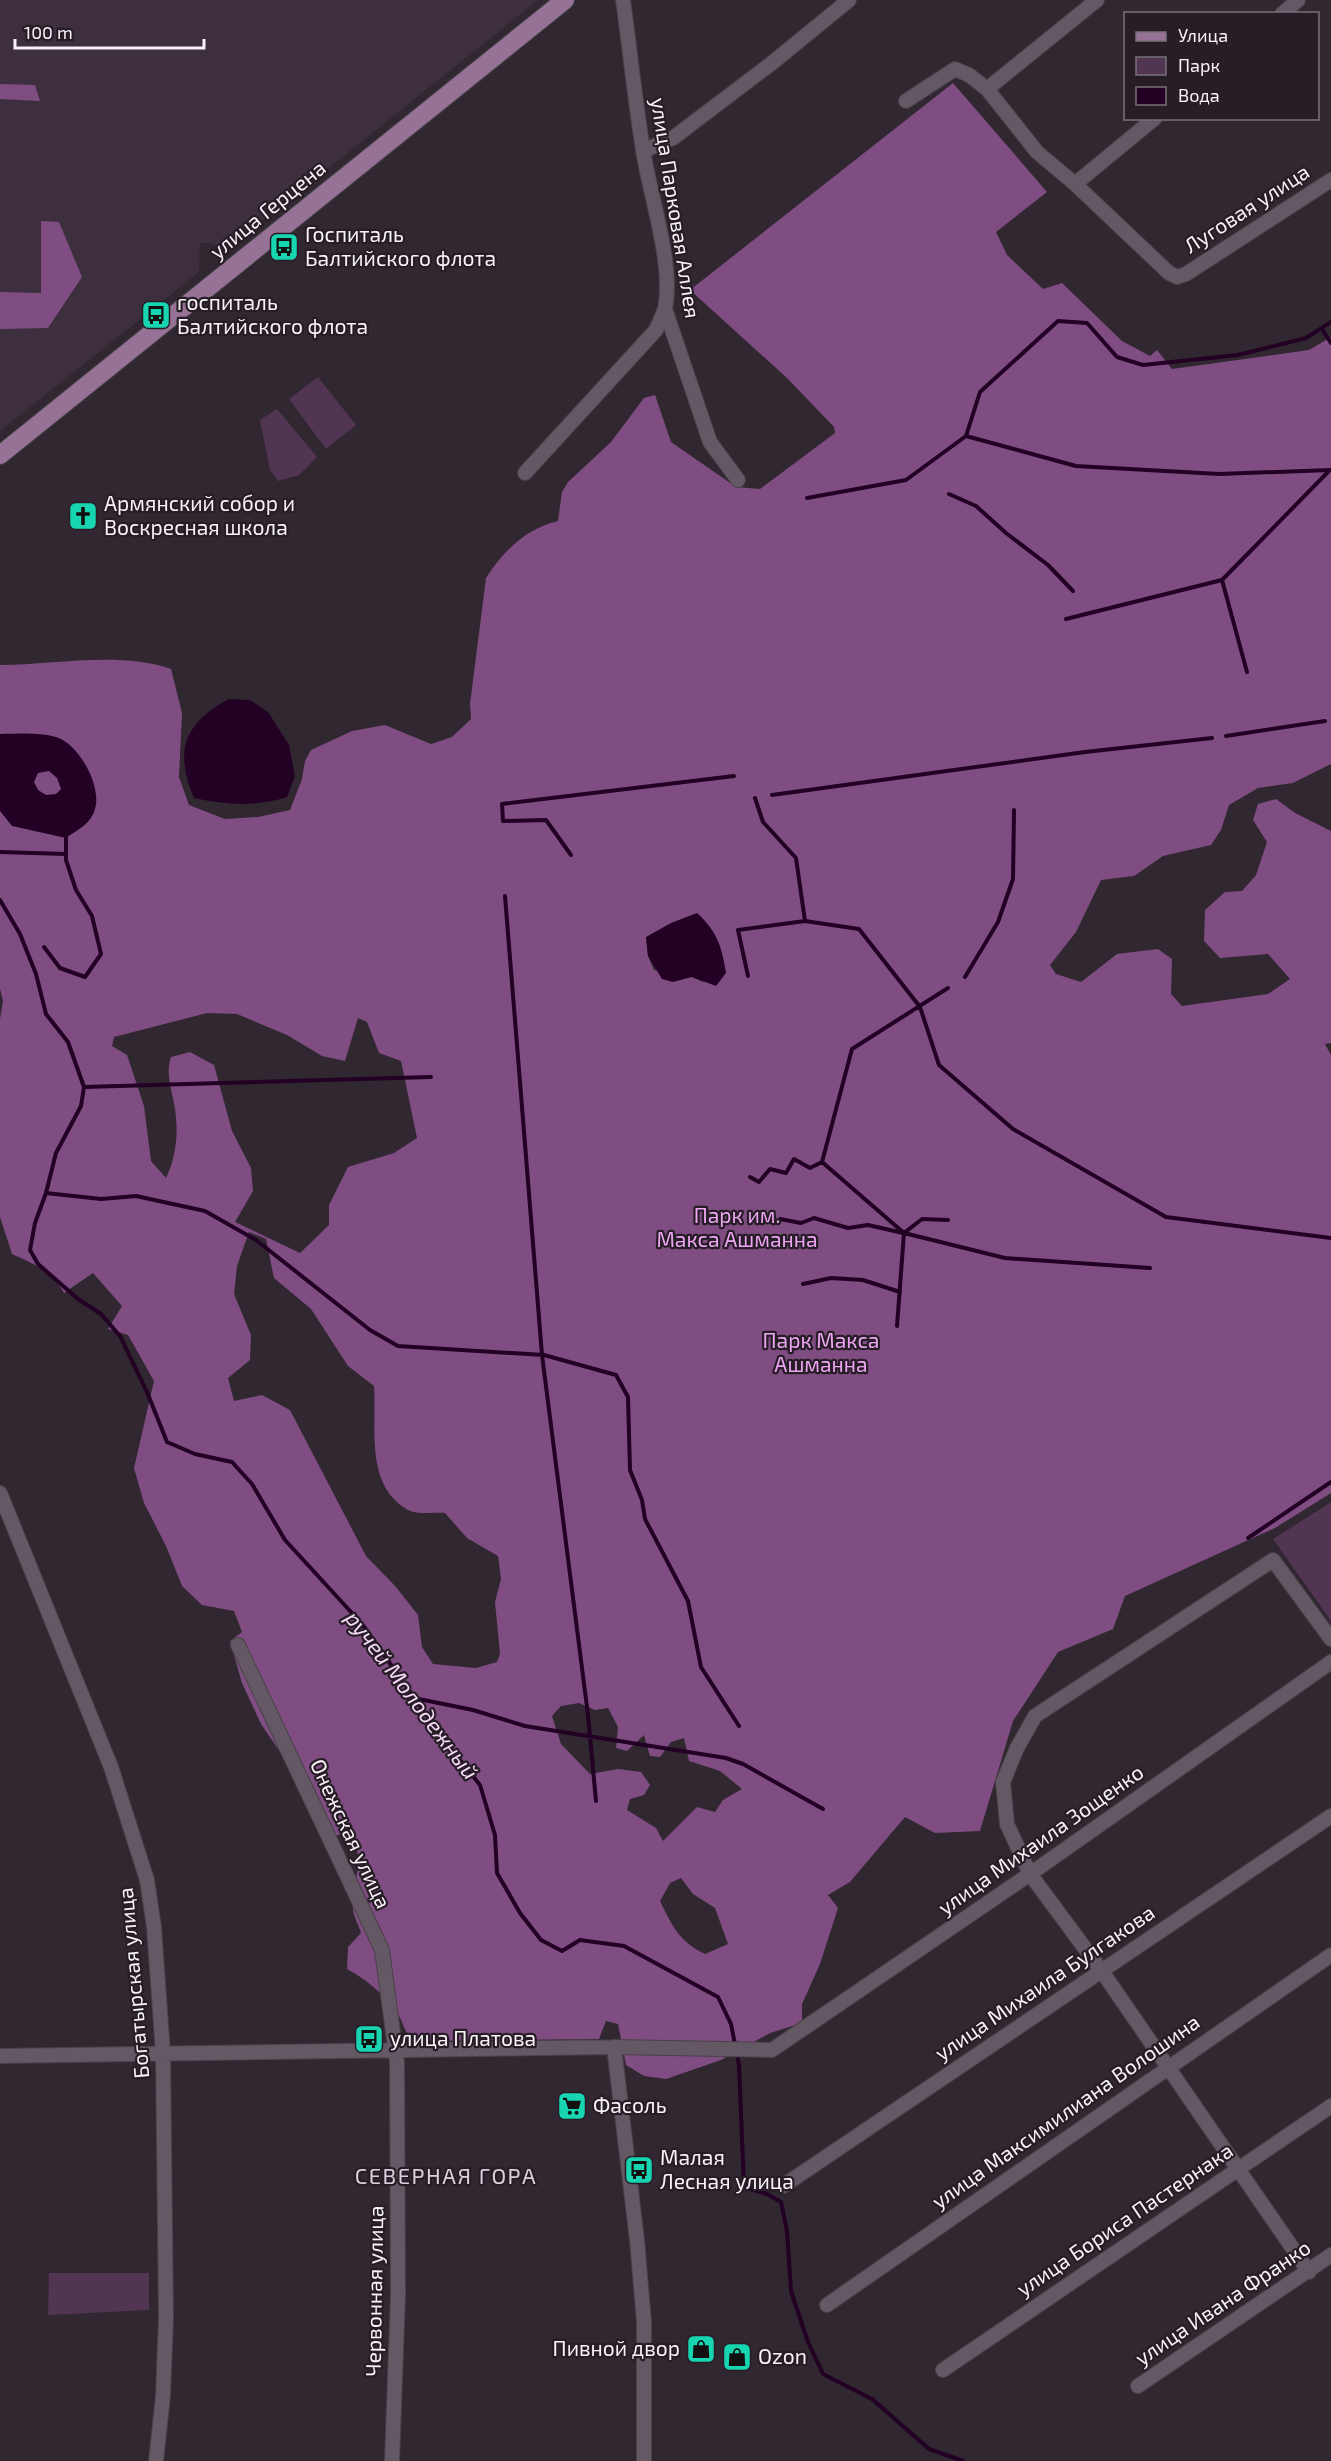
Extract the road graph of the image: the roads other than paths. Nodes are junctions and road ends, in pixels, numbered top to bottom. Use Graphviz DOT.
graph roads {
  1 [pos="565,0"];
  2 [pos="623,0"];
  3 [pos="849,0"];
  4 [pos="1097,0"];
  5 [pos="1298,0"];
  6 [pos="1284,12"];
  7 [pos="987,89"];
  8 [pos="906,100"];
  9 [pos="1153,120"];
  10 [pos="643,151"];
  11 [pos="1331,180"];
  12 [pos="1075,184"];
  13 [pos="665,309"];
  14 [pos="0,455"];
  15 [pos="525,473"];
  16 [pos="738,480"];
  17 [pos="0,1493"];
  18 [pos="1331,1639"];
  19 [pos="238,1645"];
  20 [pos="1331,1662"];
  21 [pos="1331,1816"];
  22 [pos="1030,1874"];
  23 [pos="1331,1955"];
  24 [pos="1101,1970"];
  25 [pos="614,2047"];
  26 [pos="397,2049"];
  27 [pos="163,2053"];
  28 [pos="0,2056"];
  29 [pos="1168,2067"];
  30 [pos="1331,2106"];
  31 [pos="1238,2169"];
  32 [pos="783,2186"];
  33 [pos="1331,2255"];
  34 [pos="1309,2272"];
  35 [pos="827,2305"];
  36 [pos="943,2370"];
  37 [pos="1138,2386"];
  38 [pos="156,2461"];
  39 [pos="392,2461"];
  40 [pos="644,2461"];
  1 -- 14 [label="main road, улица Герцена"];
  2 -- 10 [label="street, улица Парковая Аллея"];
  3 -- 10 [label="street"];
  4 -- 7 [label="street"];
  5 -- 6 [label="street"];
  7 -- 8 [label="street"];
  7 -- 12 [label="street"];
  9 -- 12 [label="street"];
  10 -- 13 [label="street, улица Парковая Аллея"];
  11 -- 12 [label="street, Луговая улица"];
  13 -- 15 [label="street"];
  13 -- 16 [label="street, улица Парковая Аллея"];
  17 -- 27 [label="street, Богатырская улица"];
  18 -- 22 [label="street"];
  19 -- 26 [label="street, Онежская улица"];
  20 -- 22 [label="street, улица Михаила Зощенко"];
  21 -- 24 [label="street, улица Михаила Булгакова"];
  22 -- 24 [label="street"];
  22 -- 25 [label="street, улица Михаила Зощенко"];
  23 -- 29 [label="street, улица Максимилиана Волошина"];
  24 -- 29 [label="street"];
  24 -- 32 [label="street, улица Михаила Булгакова"];
  25 -- 26 [label="street"];
  25 -- 40 [label="street"];
  26 -- 27 [label="street"];
  26 -- 39 [label="street, Червонная улица"];
  27 -- 28 [label="street"];
  27 -- 38 [label="street, Богатырская улица"];
  29 -- 31 [label="street"];
  29 -- 35 [label="street, улица Максимилиана Волошина"];
  30 -- 31 [label="street, улица Бориса Пастернака"];
  31 -- 34 [label="street"];
  31 -- 36 [label="street, улица Бориса Пастернака"];
  33 -- 34 [label="street, улица Ивана Франко"];
  34 -- 37 [label="street, улица Ивана Франко"];
}
